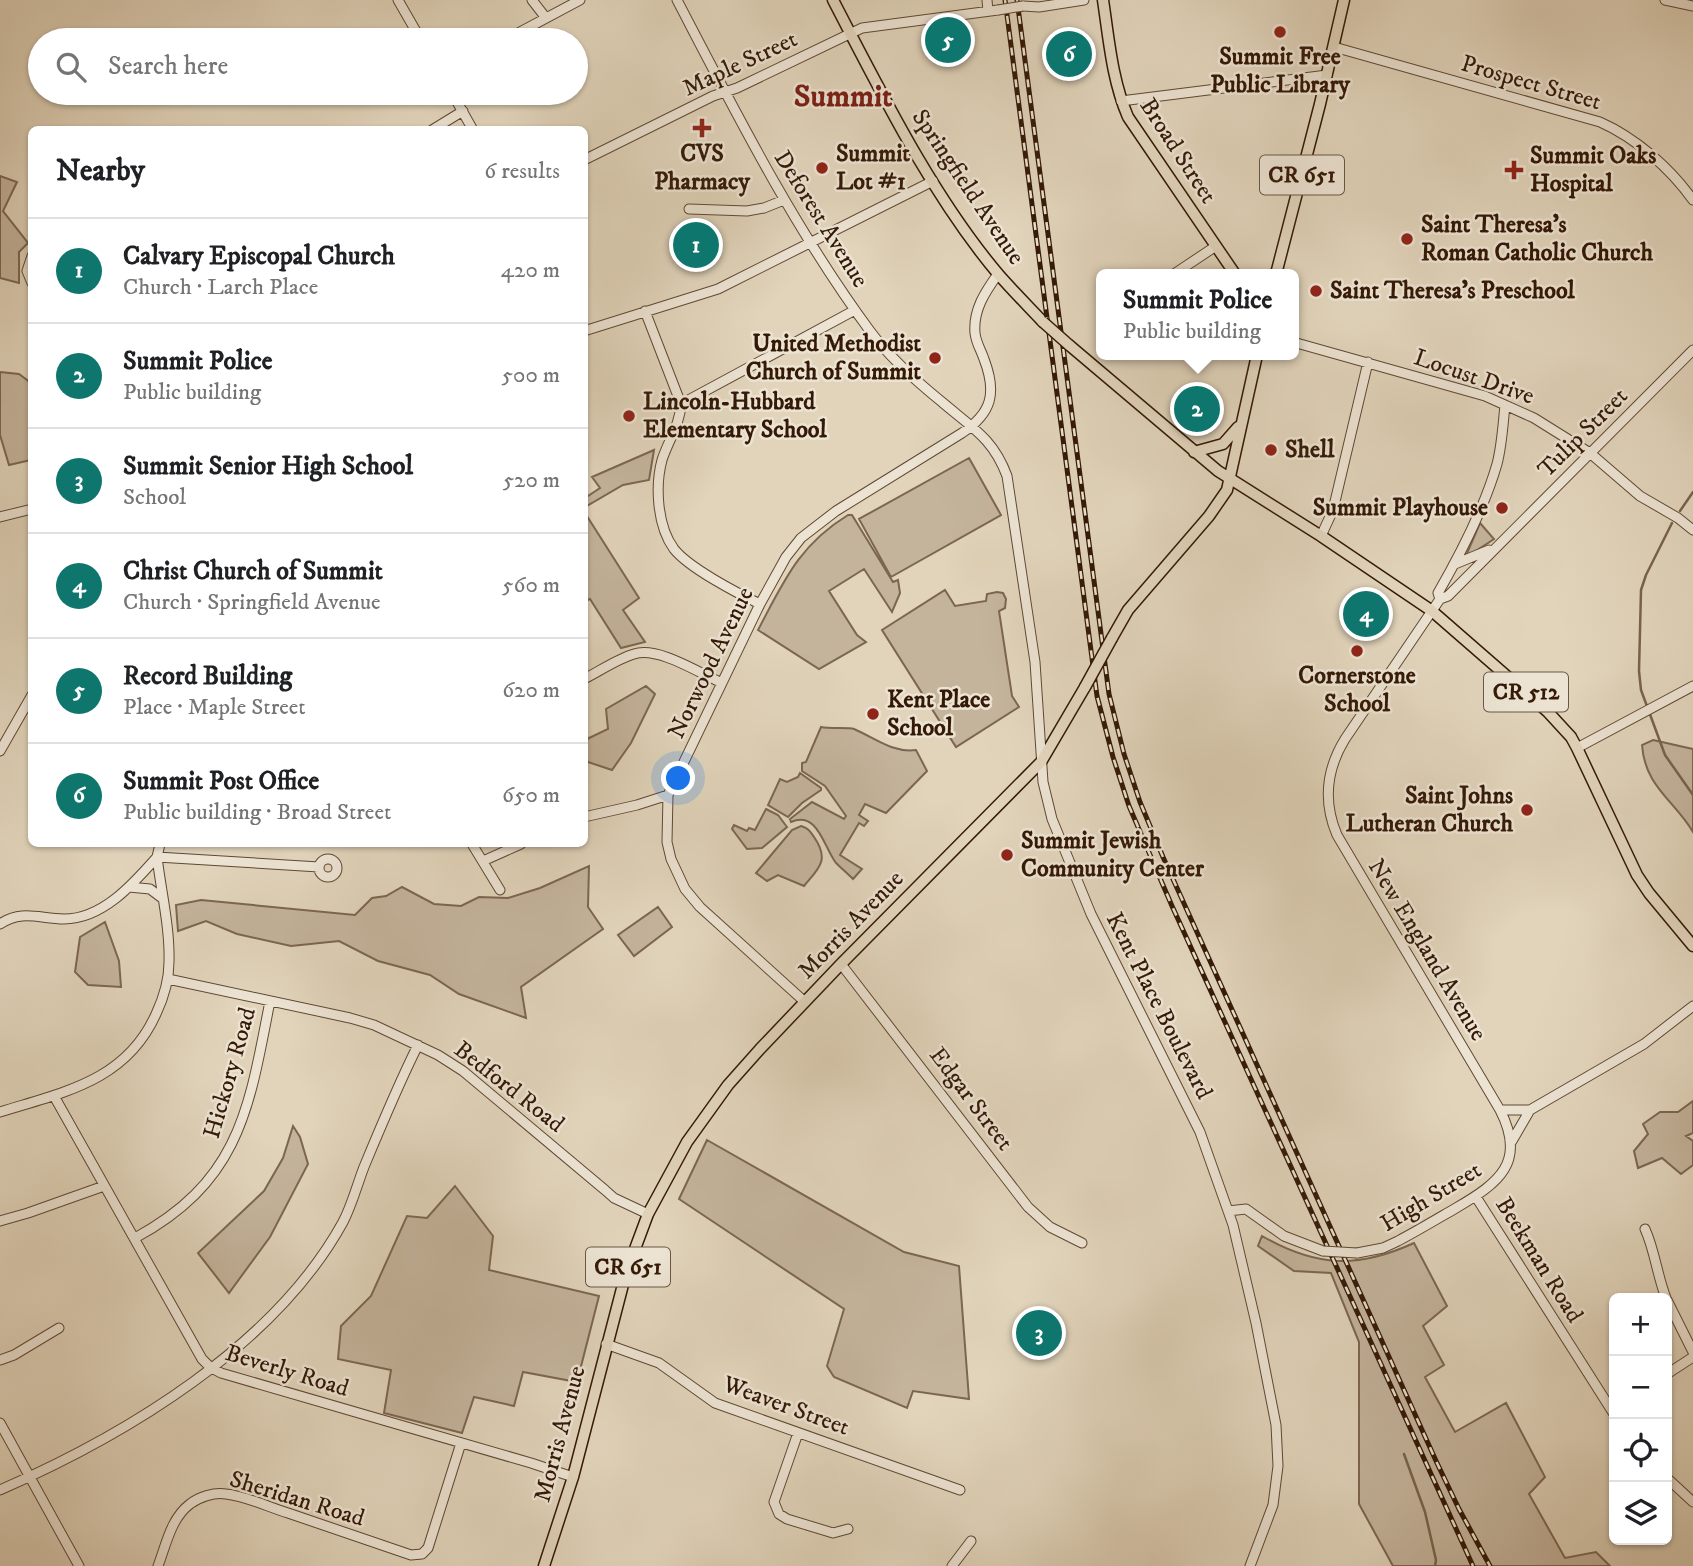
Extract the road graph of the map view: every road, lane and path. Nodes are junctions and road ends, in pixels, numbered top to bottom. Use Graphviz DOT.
graph roads {
  1 [pos="398,0"];
  2 [pos="532,0"];
  3 [pos="580,0"];
  4 [pos="677,0"];
  5 [pos="833,0"];
  6 [pos="979,0"];
  7 [pos="987,0"];
  8 [pos="1084,0"];
  9 [pos="1104,0"];
  10 [pos="1344,0"];
  11 [pos="1665,0"];
  12 [pos="1029,4"];
  13 [pos="1693,6"];
  14 [pos="989,11"];
  15 [pos="546,18"];
  16 [pos="414,28"];
  17 [pos="527,28"];
  18 [pos="850,33"];
  19 [pos="1334,47"];
  20 [pos="1327,75"];
  21 [pos="725,93"];
  22 [pos="1121,101"];
  23 [pos="459,105"];
  24 [pos="463,111"];
  25 [pos="439,126"];
  26 [pos="471,126"];
  27 [pos="588,158"];
  28 [pos="933,181"];
  29 [pos="784,200"];
  30 [pos="1693,200"];
  31 [pos="689,209"];
  32 [pos="812,244"];
  33 [pos="1216,246"];
  34 [pos="1182,269"];
  35 [pos="1232,269"];
  36 [pos="1277,269"];
  37 [pos="999,274"];
  38 [pos="855,310"];
  39 [pos="645,311"];
  40 [pos="588,330"];
  41 [pos="1299,344"];
  42 [pos="1693,350"];
  43 [pos="1256,360"];
  44 [pos="1368,362"];
  45 [pos="681,404"];
  46 [pos="1505,405"];
  47 [pos="1243,420"];
  48 [pos="973,426"];
  49 [pos="1194,452"];
  50 [pos="1590,453"];
  51 [pos="1231,479"];
  52 [pos="28,510"];
  53 [pos="0,517"];
  54 [pos="1693,530"];
  55 [pos="1321,536"];
  56 [pos="1500,544"];
  57 [pos="1455,564"];
  58 [pos="1440,599"];
  59 [pos="760,604"];
  60 [pos="1432,611"];
  61 [pos="588,677"];
  62 [pos="722,682"];
  63 [pos="1693,686"];
  64 [pos="28,702"];
  65 [pos="1577,748"];
  66 [pos="0,751"];
  67 [pos="1041,762"];
  68 [pos="668,795"];
  69 [pos="588,816"];
  70 [pos="159,847"];
  71 [pos="474,847"];
  72 [pos="514,847"];
  73 [pos="157,856"];
  74 [pos="482,861"];
  75 [pos="319,867"];
  76 [pos="129,887"];
  77 [pos="500,890"];
  78 [pos="162,898"];
  79 [pos="0,924"];
  80 [pos="1693,946"];
  81 [pos="841,964"];
  82 [pos="168,979"];
  83 [pos="270,1001"];
  84 [pos="805,1002"];
  85 [pos="1693,1006"];
  86 [pos="418,1045"];
  87 [pos="54,1096"];
  88 [pos="1500,1110"];
  89 [pos="1530,1111"];
  90 [pos="0,1112"];
  91 [pos="1512,1141"];
  92 [pos="104,1186"];
  93 [pos="1476,1197"];
  94 [pos="1228,1211"];
  95 [pos="648,1214"];
  96 [pos="0,1221"];
  97 [pos="1645,1229"];
  98 [pos="135,1238"];
  99 [pos="1082,1243"];
  100 [pos="1664,1293"];
  101 [pos="1672,1311"];
  102 [pos="59,1328"];
  103 [pos="606,1344"];
  104 [pos="1693,1354"];
  105 [pos="0,1360"];
  106 [pos="210,1367"];
  107 [pos="1672,1370"];
  108 [pos="1609,1404"];
  109 [pos="0,1423"];
  110 [pos="798,1433"];
  111 [pos="461,1443"];
  112 [pos="29,1477"];
  113 [pos="573,1477"];
  114 [pos="1672,1482"];
  115 [pos="0,1490"];
  116 [pos="960,1490"];
  117 [pos="1691,1497"];
  118 [pos="848,1529"];
  119 [pos="971,1541"];
  120 [pos="79,1566"];
  121 [pos="158,1566"];
  122 [pos="544,1566"];
  123 [pos="952,1566"];
  124 [pos="1250,1566"];
  1 -- 16 [label="street"];
  2 -- 15 [label="street"];
  3 -- 15 [label="street"];
  4 -- 21 [label="street, Deforest Avenue"];
  5 -- 18 [label="main road, Springfield Avenue"];
  6 -- 14 [label="street"];
  7 -- 14 [label="street"];
  8 -- 12 [label="street, Maple Street"];
  9 -- 22 [label="main road, Broad Street"];
  10 -- 19 [label="main road, CR 651"];
  11 -- 13 [label="street"];
  12 -- 14 [label="street, Maple Street, bridge"];
  14 -- 18 [label="street, Maple Street"];
  15 -- 17 [label="street"];
  18 -- 21 [label="street, Maple Street"];
  18 -- 28 [label="main road, Springfield Avenue"];
  19 -- 20 [label="main road, CR 651"];
  19 -- 30 [label="street, Prospect Street"];
  20 -- 22 [label="street"];
  20 -- 36 [label="main road, CR 651"];
  21 -- 27 [label="street, Maple Street"];
  21 -- 29 [label="street, Deforest Avenue"];
  22 -- 33 [label="main road, Broad Street"];
  23 -- 24 [label="street"];
  24 -- 25 [label="street"];
  24 -- 26 [label="street"];
  28 -- 32 [label="street"];
  28 -- 37 [label="main road, Springfield Avenue"];
  29 -- 31 [label="street"];
  29 -- 32 [label="street, Deforest Avenue"];
  32 -- 38 [label="street, Deforest Avenue"];
  32 -- 39 [label="street"];
  33 -- 34 [label="street"];
  33 -- 35 [label="main road, Broad Street"];
  37 -- 48 [label="street"];
  37 -- 49 [label="main road, Springfield Avenue, bridge"];
  38 -- 45 [label="street"];
  38 -- 48 [label="street, Deforest Avenue"];
  39 -- 40 [label="street"];
  39 -- 45 [label="street"];
  41 -- 44 [label="street, Locust Drive"];
  42 -- 50 [label="street, Tulip Street"];
  43 -- 47 [label="main road, Morris Avenue"];
  44 -- 46 [label="street, Locust Drive"];
  44 -- 55 [label="street"];
  45 -- 59 [label="street"];
  46 -- 50 [label="street, Locust Drive"];
  46 -- 57 [label="street"];
  47 -- 49 [label="main road"];
  47 -- 51 [label="main road, Morris Avenue"];
  48 -- 59 [label="street, Norwood Avenue"];
  48 -- 67 [label="street, Kent Place Boulevard"];
  49 -- 51 [label="main road, Springfield Avenue"];
  50 -- 54 [label="street, Locust Drive"];
  50 -- 56 [label="street, Tulip Street"];
  51 -- 55 [label="main road, Springfield Avenue / CR 512"];
  51 -- 67 [label="main road, Morris Avenue / CR 651, bridge"];
  52 -- 53 [label="street"];
  55 -- 60 [label="main road, Springfield Avenue / CR 512"];
  56 -- 57 [label="street, Tulip Street"];
  56 -- 58 [label="street, Tulip Street"];
  57 -- 58 [label="street"];
  58 -- 60 [label="street, Tulip Street"];
  59 -- 62 [label="street, Norwood Avenue"];
  60 -- 65 [label="main road, Springfield Avenue / CR 512"];
  60 -- 88 [label="street, New England Avenue"];
  61 -- 62 [label="street"];
  62 -- 68 [label="street, Norwood Avenue"];
  63 -- 65 [label="street"];
  64 -- 66 [label="street"];
  65 -- 80 [label="main road, Springfield Avenue / CR 512"];
  67 -- 81 [label="main road, Morris Avenue / CR 651"];
  67 -- 94 [label="street, Kent Place Boulevard"];
  68 -- 69 [label="street"];
  68 -- 84 [label="street, Norwood Avenue"];
  70 -- 73 [label="street"];
  71 -- 74 [label="street"];
  72 -- 74 [label="street"];
  73 -- 75 [label="street"];
  73 -- 76 [label="street"];
  73 -- 78 [label="street"];
  74 -- 77 [label="street"];
  76 -- 78 [label="street"];
  76 -- 79 [label="street"];
  78 -- 82 [label="street"];
  81 -- 84 [label="main road, Morris Avenue / CR 651"];
  81 -- 99 [label="street, Edgar Street"];
  82 -- 83 [label="street, Bedford Road"];
  82 -- 87 [label="street"];
  83 -- 86 [label="street, Bedford Road"];
  83 -- 98 [label="street, Hickory Road"];
  84 -- 95 [label="main road, Morris Avenue / CR 651"];
  85 -- 89 [label="street, High Street"];
  86 -- 95 [label="street, Bedford Road"];
  86 -- 106 [label="street"];
  87 -- 90 [label="street"];
  87 -- 92 [label="street, Beverly Road"];
  88 -- 89 [label="street"];
  88 -- 91 [label="street, New England Avenue"];
  89 -- 91 [label="street, High Street"];
  91 -- 93 [label="street, High Street"];
  92 -- 96 [label="street"];
  92 -- 98 [label="street, Beverly Road"];
  93 -- 94 [label="street, High Street, bridge"];
  93 -- 108 [label="street, Beekman Road"];
  94 -- 124 [label="street, Kent Place Boulevard"];
  95 -- 103 [label="main road, Morris Avenue / CR 651"];
  97 -- 100 [label="street"];
  98 -- 106 [label="street, Beverly Road"];
  101 -- 104 [label="street"];
  102 -- 105 [label="street"];
  103 -- 110 [label="street, Weaver Street"];
  103 -- 113 [label="main road, Morris Avenue / CR 651"];
  104 -- 107 [label="street"];
  106 -- 111 [label="street, Beverly Road"];
  106 -- 112 [label="street"];
  109 -- 112 [label="street"];
  110 -- 116 [label="street, Weaver Street"];
  110 -- 118 [label="street"];
  111 -- 113 [label="street, Beverly Road"];
  111 -- 121 [label="street, Sheridan Road"];
  112 -- 115 [label="street"];
  112 -- 120 [label="street"];
  113 -- 122 [label="main road, Morris Avenue / CR 651"];
  114 -- 117 [label="street"];
  119 -- 123 [label="street"];
}
